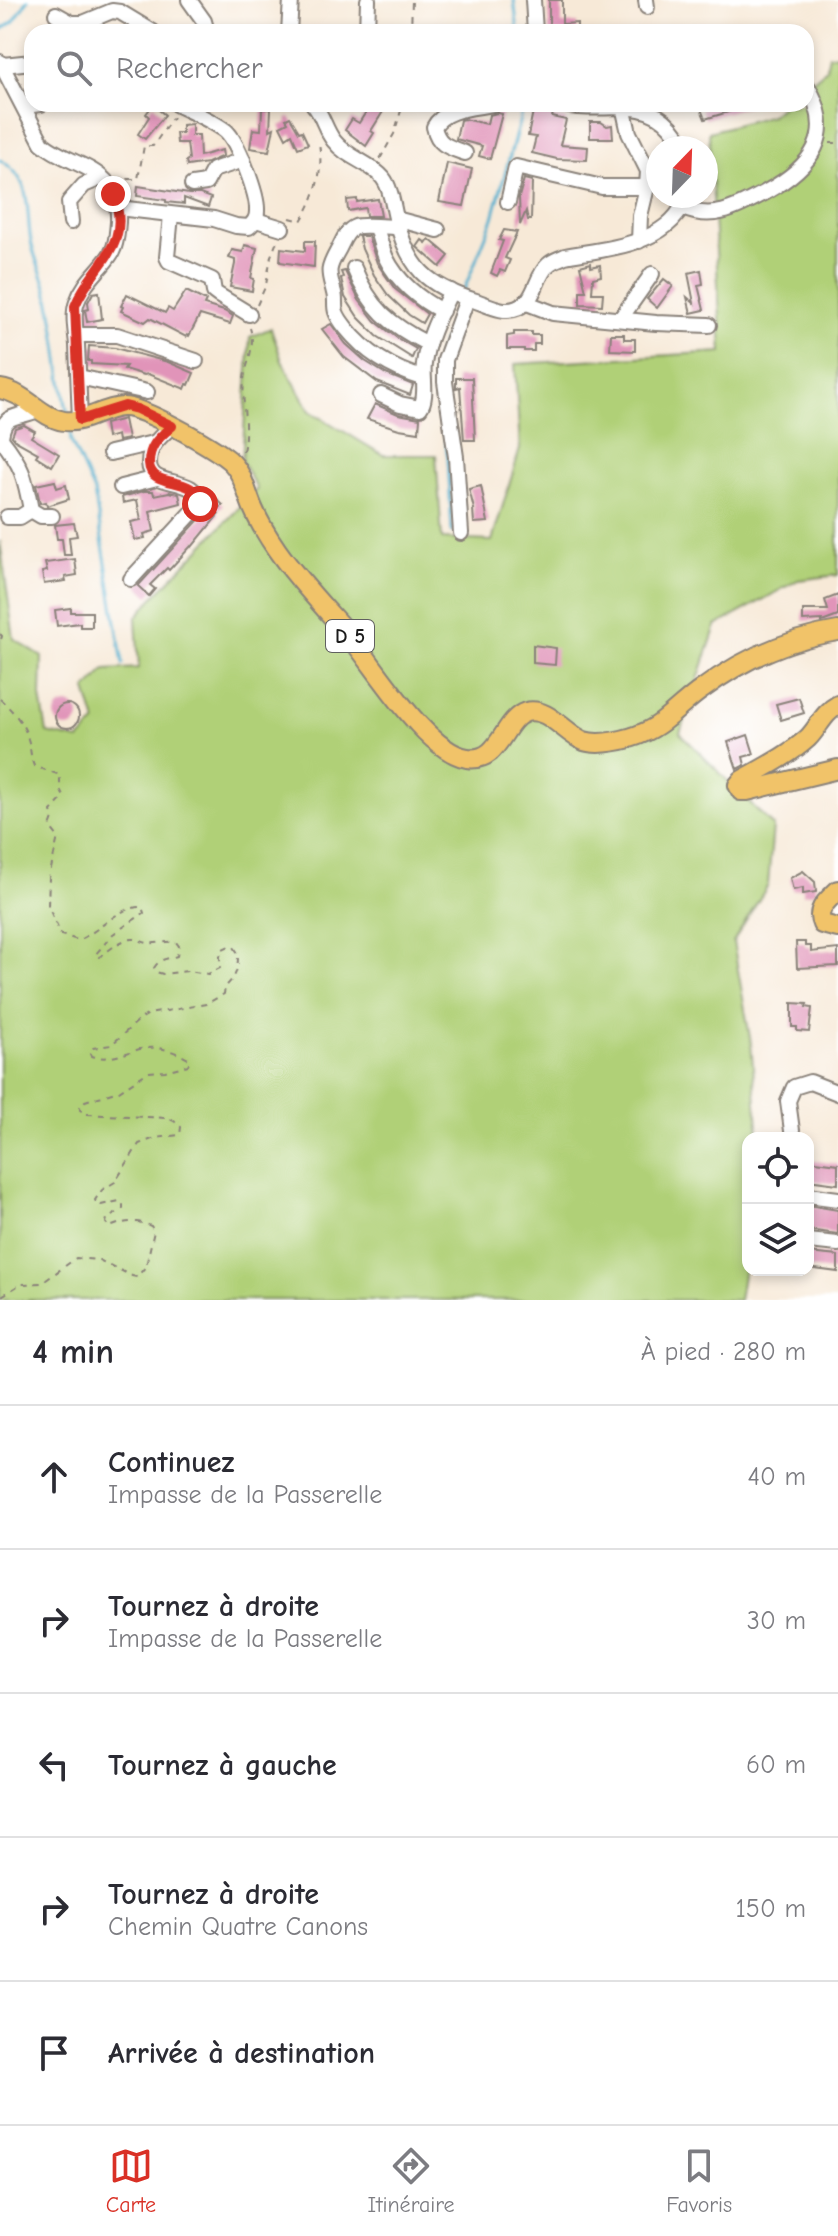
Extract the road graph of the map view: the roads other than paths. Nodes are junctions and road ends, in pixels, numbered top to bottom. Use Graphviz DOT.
graph roads {
  1 [pos="189,0"];
  2 [pos="291,0"];
  3 [pos="368,0"];
  4 [pos="533,0"];
  5 [pos="56,14"];
  6 [pos="98,16"];
  7 [pos="94,24"];
  8 [pos="140,24"];
  9 [pos="205,24"];
  10 [pos="290,24"];
  11 [pos="367,24"];
  12 [pos="534,24"];
  13 [pos="24,62"];
  14 [pos="1,63"];
  15 [pos="814,96"];
  16 [pos="24,106"];
  17 [pos="27,112"];
  18 [pos="191,112"];
  19 [pos="320,112"];
  20 [pos="458,112"];
  21 [pos="624,112"];
  22 [pos="650,112"];
  23 [pos="678,136"];
  24 [pos="465,153"];
  25 [pos="243,160"];
  26 [pos="646,167"];
  27 [pos="101,178"];
  28 [pos="192,185"];
  29 [pos="646,187"];
  30 [pos="646,191"];
  31 [pos="508,202"];
  32 [pos="121,208"];
  33 [pos="680,208"];
  34 [pos="691,208"];
  35 [pos="171,215"];
  36 [pos="256,220"];
  37 [pos="71,222"];
  38 [pos="285,222"];
  39 [pos="397,223"];
  40 [pos="376,227"];
  41 [pos="438,230"];
  42 [pos="639,241"];
  43 [pos="354,268"];
  44 [pos="652,274"];
  45 [pos="451,291"];
  46 [pos="467,299"];
  47 [pos="527,303"];
  48 [pos="442,311"];
  49 [pos="249,314"];
  50 [pos="621,318"];
  51 [pos="709,325"];
  52 [pos="77,335"];
  53 [pos="428,344"];
  54 [pos="196,361"];
  55 [pos="79,377"];
  56 [pos="423,378"];
  57 [pos="0,389"];
  58 [pos="147,392"];
  59 [pos="381,395"];
  60 [pos="39,409"];
  61 [pos="80,420"];
  62 [pos="172,426"];
  63 [pos="153,443"];
  64 [pos="110,453"];
  65 [pos="157,478"];
  66 [pos="121,487"];
  67 [pos="31,510"];
  68 [pos="52,516"];
  69 [pos="7,517"];
  70 [pos="461,533"];
  71 [pos="131,579"];
  72 [pos="838,631"];
  73 [pos="838,705"];
  74 [pos="838,769"];
  75 [pos="838,890"];
  76 [pos="838,928"];
  77 [pos="838,1093"];
  78 [pos="792,1132"];
  79 [pos="814,1196"];
  80 [pos="838,1199"];
  81 [pos="814,1242"];
  82 [pos="838,1244"];
  1 -- 9 [label="street"];
  2 -- 10 [label="street"];
  3 -- 11 [label="street"];
  4 -- 12 [label="street"];
  5 -- 6 [label="street"];
  6 -- 7 [label="street"];
  6 -- 8 [label="street"];
  13 -- 14 [label="street"];
  14 -- 16 [label="street"];
  15 -- 34 [label="street"];
  17 -- 27 [label="street"];
  18 -- 25 [label="street"];
  19 -- 39 [label="street"];
  20 -- 24 [label="street"];
  21 -- 26 [label="street"];
  22 -- 23 [label="street"];
  25 -- 28 [label="street"];
  25 -- 36 [label="street"];
  27 -- 32 [label="street"];
  27 -- 37 [label="street"];
  29 -- 31 [label="street"];
  30 -- 42 [label="street"];
  32 -- 35 [label="street"];
  32 -- 52 [label="street"];
  33 -- 42 [label="street"];
  35 -- 36 [label="street"];
  35 -- 49 [label="street"];
  36 -- 38 [label="street"];
  39 -- 40 [label="street"];
  39 -- 41 [label="street"];
  39 -- 45 [label="street"];
  40 -- 48 [label="street"];
  40 -- 56 [label="street"];
  42 -- 47 [label="street"];
  43 -- 53 [label="street"];
  44 -- 50 [label="street"];
  45 -- 46 [label="street"];
  45 -- 48 [label="street"];
  46 -- 47 [label="street"];
  46 -- 70 [label="street"];
  47 -- 50 [label="street"];
  48 -- 53 [label="street"];
  50 -- 51 [label="street"];
  52 -- 54 [label="street"];
  52 -- 55 [label="street"];
  53 -- 56 [label="street"];
  55 -- 58 [label="street"];
  55 -- 61 [label="street"];
  56 -- 59 [label="street"];
  57 -- 60 [label="main road"];
  60 -- 61 [label="main road"];
  60 -- 67 [label="street"];
  61 -- 62 [label="main road"];
  62 -- 63 [label="street"];
  62 -- 72 [label="main road, D 5"];
  63 -- 64 [label="street"];
  63 -- 65 [label="street"];
  65 -- 66 [label="street"];
  65 -- 71 [label="street"];
  67 -- 68 [label="street"];
  67 -- 69 [label="street"];
  73 -- 74 [label="main road"];
  75 -- 76 [label="main road"];
  77 -- 78 [label="street"];
  79 -- 80 [label="street"];
  81 -- 82 [label="street"];
}
